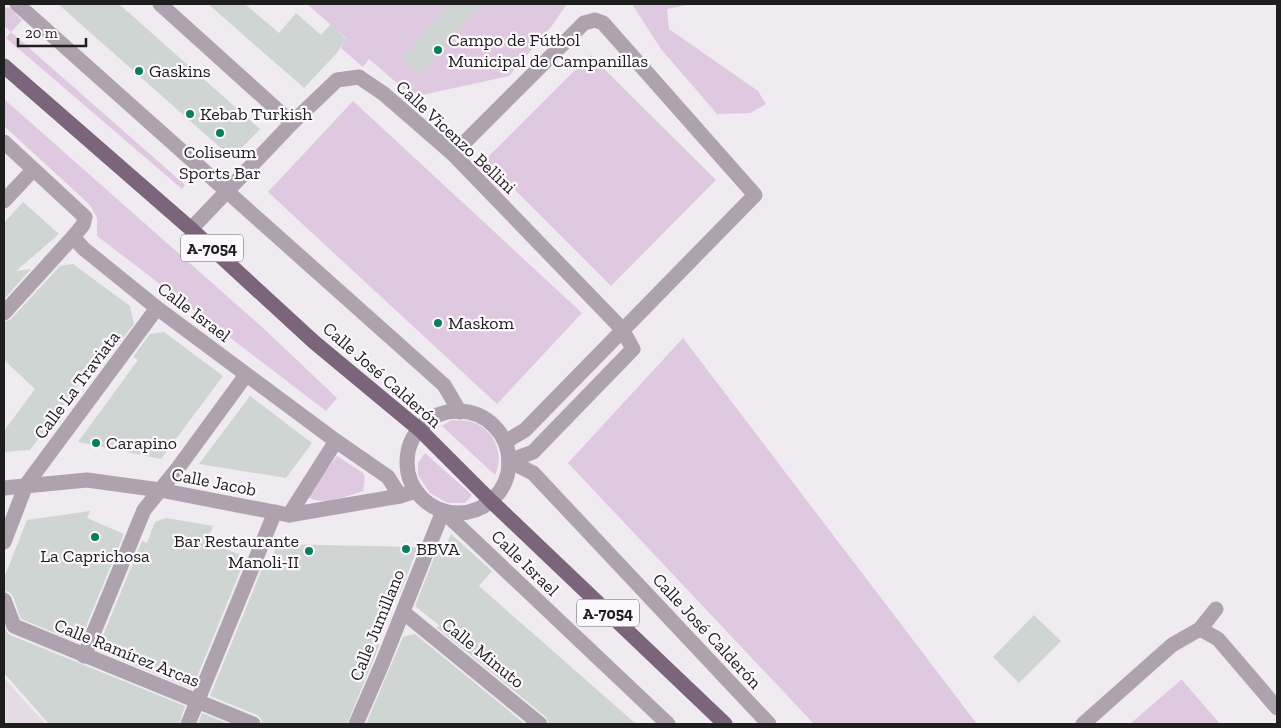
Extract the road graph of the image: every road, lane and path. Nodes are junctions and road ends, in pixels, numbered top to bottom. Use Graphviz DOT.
graph roads {
  1 [pos="17,4"];
  2 [pos="160,4"];
  3 [pos="4,66"];
  4 [pos="292,123"];
  5 [pos="4,142"];
  6 [pos="453,154"];
  7 [pos="33,170"];
  8 [pos="228,191"];
  9 [pos="4,201"];
  10 [pos="191,229"];
  11 [pos="73,237"];
  12 [pos="157,308"];
  13 [pos="4,313"];
  14 [pos="622,330"];
  15 [pos="246,375"];
  16 [pos="460,412"];
  17 [pos="420,430"];
  18 [pos="336,441"];
  19 [pos="505,442"];
  20 [pos="509,461"];
  21 [pos="26,485"];
  22 [pos="4,488"];
  23 [pos="160,490"];
  24 [pos="416,491"];
  25 [pos="400,496"];
  26 [pos="491,501"];
  27 [pos="443,511"];
  28 [pos="282,514"];
  29 [pos="4,542"];
  30 [pos="4,600"];
  31 [pos="1216,609"];
  32 [pos="403,612"];
  33 [pos="1200,630"];
  34 [pos="84,656"];
  35 [pos="196,702"];
  36 [pos="1277,708"];
  37 [pos="188,724"];
  38 [pos="254,724"];
  39 [pos="356,724"];
  40 [pos="540,724"];
  41 [pos="668,724"];
  42 [pos="725,724"];
  43 [pos="769,724"];
  44 [pos="1083,724"];
  1 -- 8 [label="street, Calle José Calderón"];
  2 -- 4 [label="street"];
  3 -- 10 [label="main road, Calle José Calderón / A-7054"];
  4 -- 6 [label="street, Calle Vicenzo Bellini"];
  4 -- 8 [label="street, Calle Vicenzo Bellini"];
  5 -- 7 [label="street"];
  6 -- 14 [label="street, Calle Vicenzo Bellini"];
  6 -- 14 [label="street"];
  7 -- 9 [label="street"];
  7 -- 11 [label="street"];
  8 -- 10 [label="street, Calle Vicenzo Bellini"];
  8 -- 16 [label="street, Calle José Calderón"];
  10 -- 17 [label="main road, Calle José Calderón / A-7054"];
  11 -- 12 [label="street, Calle Israel"];
  11 -- 13 [label="street"];
  12 -- 15 [label="street, Calle Israel"];
  12 -- 21 [label="street, Calle La Traviata"];
  14 -- 19 [label="street"];
  14 -- 20 [label="street"];
  15 -- 18 [label="street, Calle Israel"];
  15 -- 23 [label="street"];
  16 -- 17 [label="street"];
  16 -- 19 [label="street"];
  17 -- 24 [label="street"];
  17 -- 26 [label="main road, Calle José Calderón / A-7054"];
  18 -- 25 [label="street, Calle Israel"];
  18 -- 28 [label="street"];
  19 -- 20 [label="street"];
  20 -- 26 [label="street"];
  20 -- 43 [label="street, Calle José Calderón"];
  21 -- 22 [label="street, Calle Jacob"];
  21 -- 23 [label="street, Calle Jacob"];
  21 -- 29 [label="street"];
  23 -- 28 [label="street, Calle Jacob"];
  23 -- 34 [label="street"];
  24 -- 25 [label="street, Calle Jacob"];
  24 -- 27 [label="street, Calle Israel"];
  25 -- 28 [label="street, Calle Jacob"];
  26 -- 27 [label="street"];
  26 -- 42 [label="main road, Calle José Calderón / A-7054"];
  27 -- 32 [label="street, Calle Jumillano"];
  27 -- 41 [label="street, Calle Israel"];
  28 -- 35 [label="street"];
  30 -- 34 [label="street, Calle Ramírez Arcas"];
  31 -- 33 [label="street"];
  32 -- 39 [label="street, Calle Jumillano"];
  32 -- 40 [label="street, Calle Minuto"];
  33 -- 36 [label="street"];
  33 -- 44 [label="street"];
  34 -- 35 [label="street, Calle Ramírez Arcas"];
  35 -- 37 [label="street"];
  35 -- 38 [label="street, Calle Ramírez Arcas"];
}
